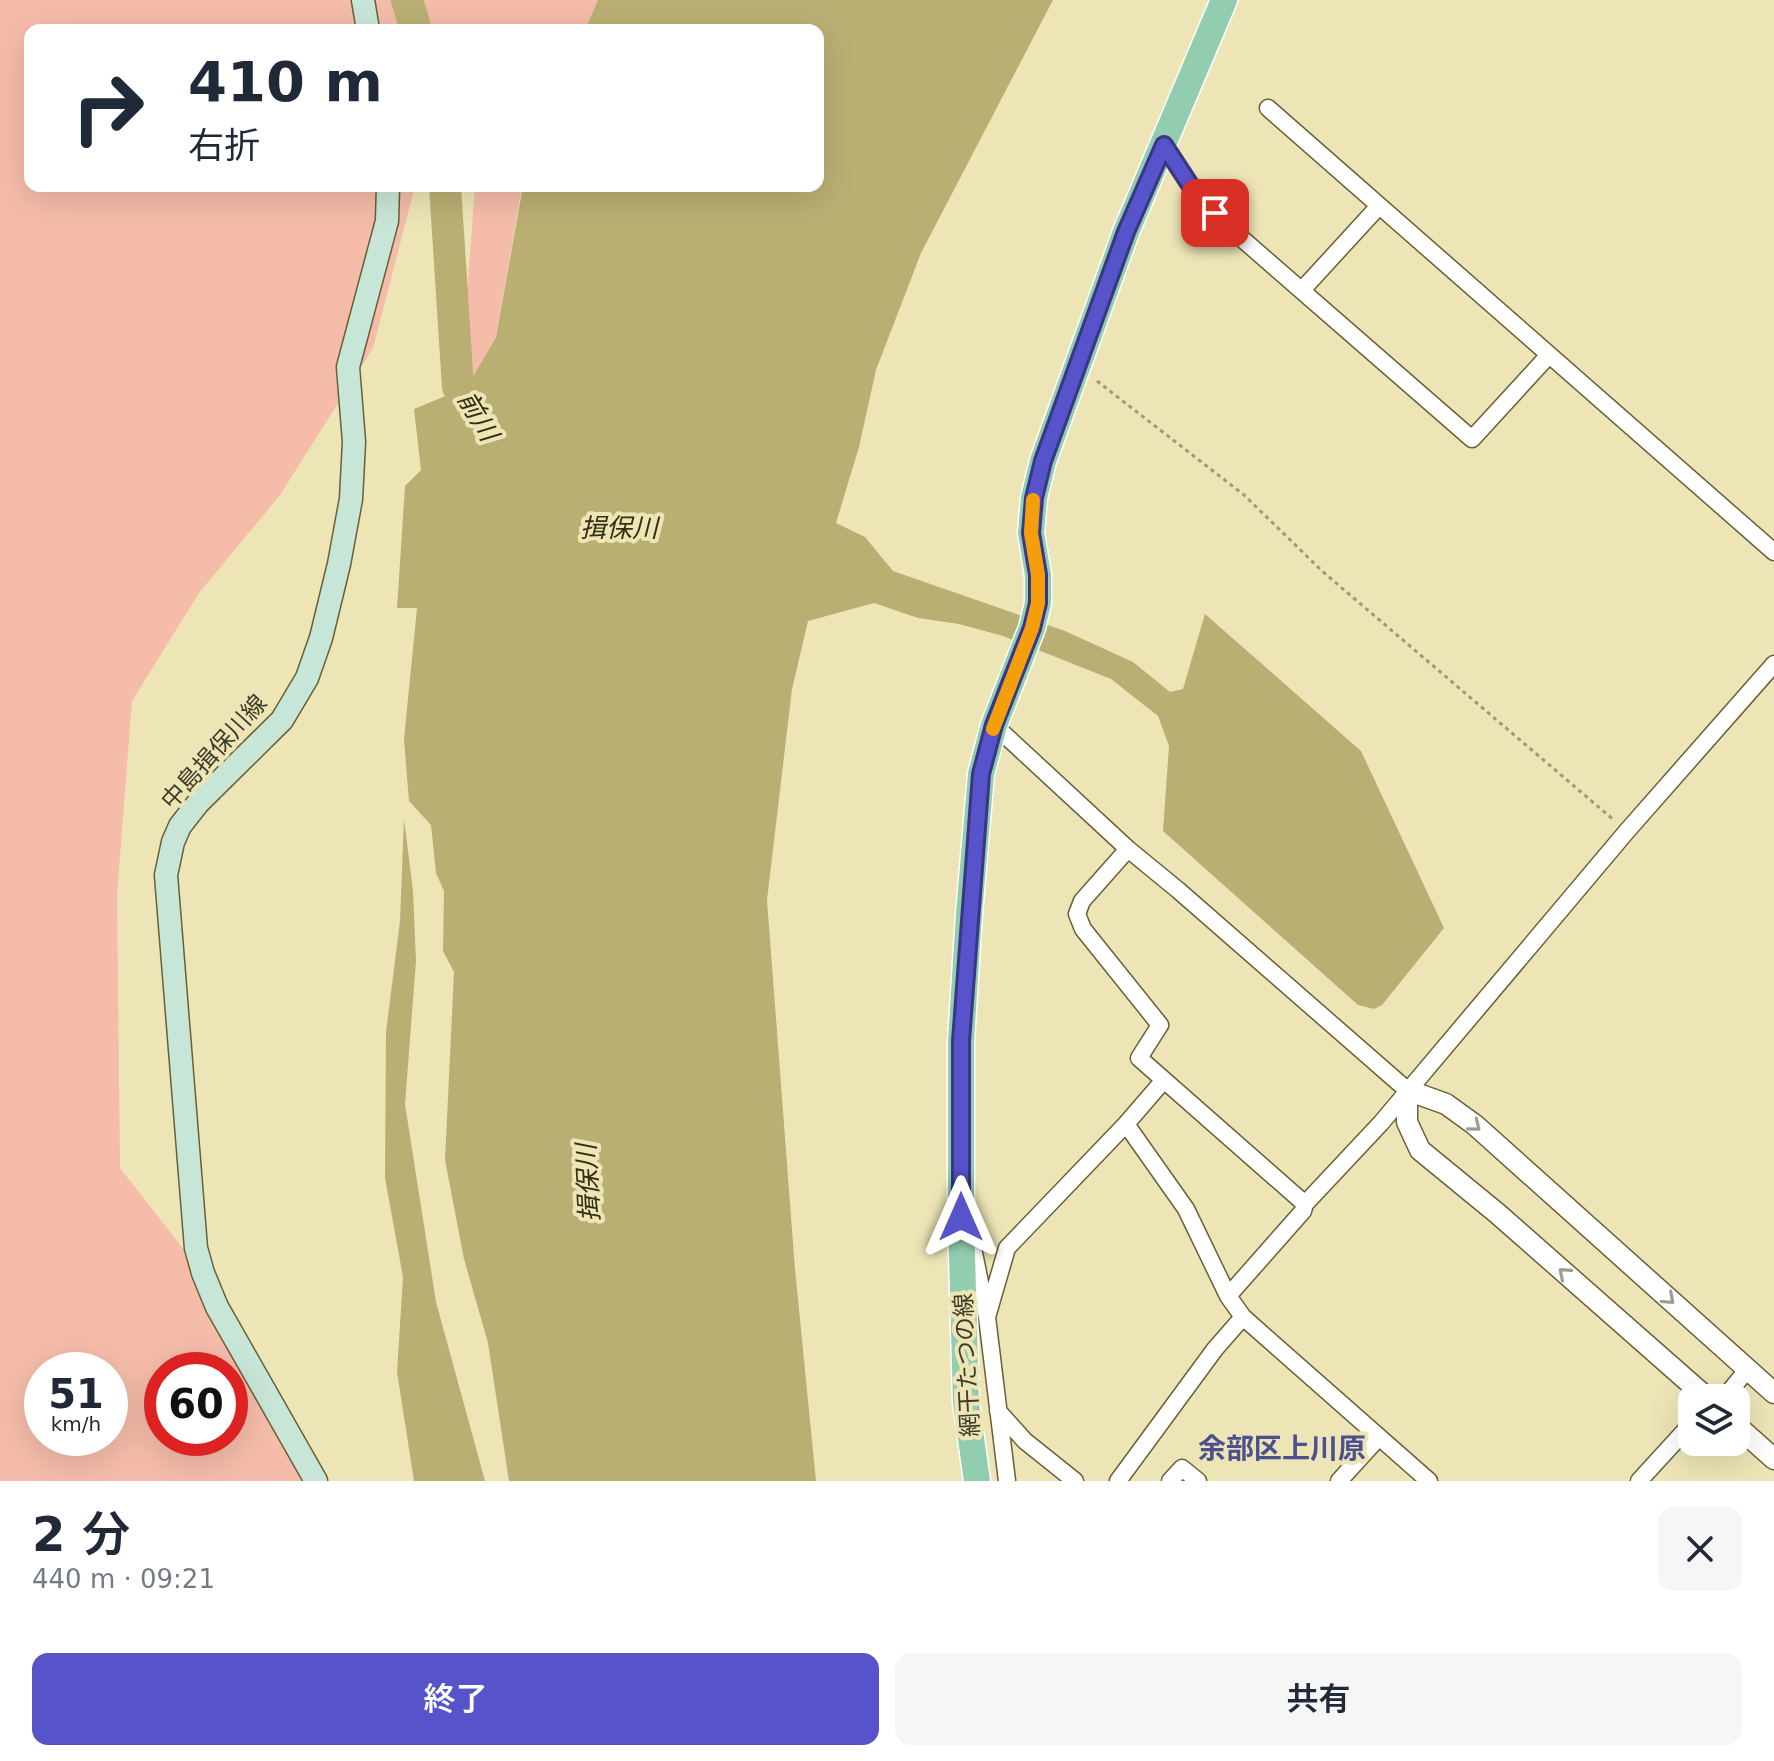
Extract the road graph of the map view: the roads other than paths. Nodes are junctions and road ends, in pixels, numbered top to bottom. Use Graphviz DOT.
graph roads {
  1 [pos="363,0"];
  2 [pos="1224,0"];
  3 [pos="367,24"];
  4 [pos="1268,108"];
  5 [pos="1164,145"];
  6 [pos="388,192"];
  7 [pos="1379,206"];
  8 [pos="1302,290"];
  9 [pos="1549,355"];
  10 [pos="1774,552"];
  11 [pos="1774,664"];
  12 [pos="994,725"];
  13 [pos="1128,849"];
  14 [pos="1164,1080"];
  15 [pos="1407,1090"];
  16 [pos="1126,1124"];
  17 [pos="1305,1204"];
  18 [pos="961,1217"];
  19 [pos="1228,1296"];
  20 [pos="987,1317"];
  21 [pos="1243,1317"];
  22 [pos="1747,1370"];
  23 [pos="1691,1384"];
  24 [pos="1736,1384"];
  25 [pos="1774,1393"];
  26 [pos="998,1411"];
  27 [pos="1379,1437"];
  28 [pos="1678,1438"];
  29 [pos="1750,1438"];
  30 [pos="1774,1459"];
  31 [pos="1128,1478"];
  32 [pos="316,1481"];
  33 [pos="977,1481"];
  34 [pos="1007,1481"];
  35 [pos="1075,1481"];
  36 [pos="1170,1481"];
  37 [pos="1198,1481"];
  38 [pos="1339,1481"];
  39 [pos="1429,1481"];
  40 [pos="1639,1481"];
  1 -- 3 [label="main road"];
  2 -- 5 [label="main road, 網干たつの線"];
  4 -- 7 [label="street"];
  5 -- 8 [label="street"];
  5 -- 12 [label="main road, 網干たつの線"];
  6 -- 32 [label="main road, 中島揖保川線"];
  7 -- 8 [label="street"];
  7 -- 9 [label="street"];
  8 -- 9 [label="street"];
  9 -- 10 [label="street"];
  11 -- 15 [label="street"];
  12 -- 13 [label="street"];
  12 -- 18 [label="main road, 網干たつの線"];
  13 -- 14 [label="street"];
  13 -- 15 [label="street"];
  14 -- 16 [label="street"];
  14 -- 17 [label="street"];
  15 -- 17 [label="street"];
  15 -- 22 [label="street, one-way"];
  23 -- 15 [label="street, one-way"];
  16 -- 19 [label="street"];
  16 -- 20 [label="street"];
  17 -- 19 [label="street"];
  18 -- 20 [label="street"];
  18 -- 33 [label="main road, 網干たつの線"];
  19 -- 21 [label="street"];
  20 -- 26 [label="street"];
  21 -- 27 [label="street"];
  21 -- 31 [label="street"];
  22 -- 24 [label="street"];
  22 -- 25 [label="street"];
  26 -- 34 [label="street"];
  26 -- 35 [label="street"];
  27 -- 38 [label="street"];
  27 -- 39 [label="street"];
  28 -- 40 [label="street"];
  29 -- 30 [label="street"];
  36 -- 37 [label="street"];
}
